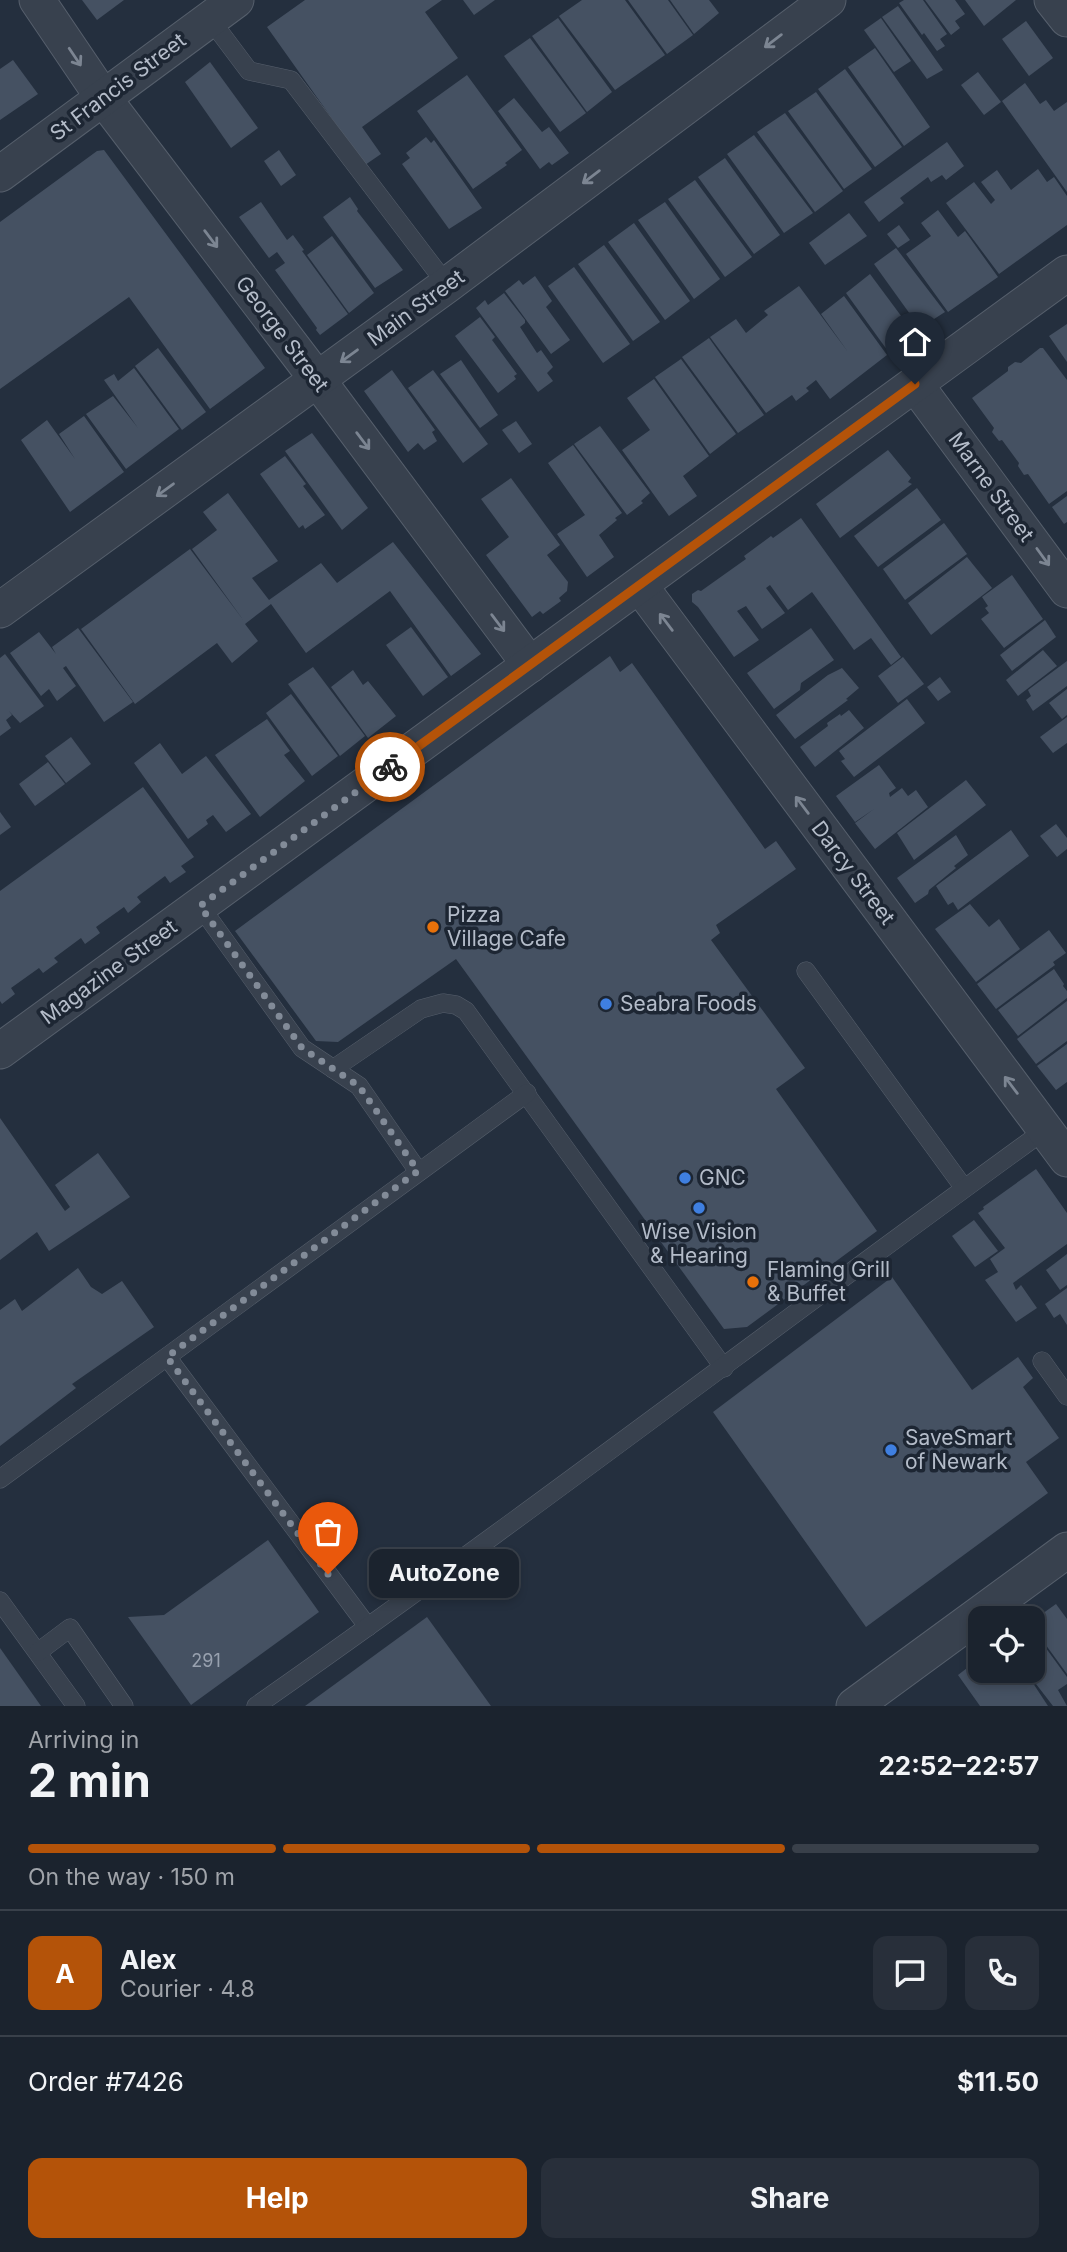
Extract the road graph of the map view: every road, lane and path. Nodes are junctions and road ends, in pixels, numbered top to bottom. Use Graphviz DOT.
graph roads {
  1 [pos="37,0"];
  2 [pos="828,0"];
  3 [pos="1052,0"];
  4 [pos="223,10"];
  5 [pos="1067,19"];
  6 [pos="104,99"];
  7 [pos="0,174"];
  8 [pos="1067,273"];
  9 [pos="447,285"];
  10 [pos="317,379"];
  11 [pos="915,384"];
  12 [pos="640,586"];
  13 [pos="1067,590"];
  14 [pos="0,610"];
  15 [pos="530,665"];
  16 [pos="200,906"];
  17 [pos="806,971"];
  18 [pos="0,1051"];
  19 [pos="333,1069"];
  20 [pos="527,1093"];
  21 [pos="1045,1130"];
  22 [pos="1067,1160"];
  23 [pos="418,1171"];
  24 [pos="964,1188"];
  25 [pos="167,1357"];
  26 [pos="1042,1360"];
  27 [pos="724,1368"];
  28 [pos="1067,1396"];
  29 [pos="0,1479"];
  30 [pos="1067,1550"];
  31 [pos="0,1601"];
  32 [pos="368,1628"];
  33 [pos="38,1652"];
  34 [pos="76,1706"];
  35 [pos="124,1706"];
  36 [pos="256,1706"];
  37 [pos="854,1706"];
  1 -- 6 [label="street, George Street, one-way"];
  2 -- 9 [label="street, Main Street, one-way"];
  3 -- 5 [label="street"];
  4 -- 6 [label="street, St Francis Street"];
  4 -- 9 [label="lane"];
  6 -- 7 [label="street, St Francis Street"];
  6 -- 10 [label="street, George Street, one-way"];
  8 -- 11 [label="street, Magazine Street"];
  9 -- 10 [label="street, Main Street, one-way"];
  10 -- 14 [label="street, Main Street, one-way"];
  10 -- 15 [label="street, George Street, one-way"];
  11 -- 12 [label="street, Magazine Street"];
  11 -- 13 [label="street, Marne Street, one-way"];
  12 -- 15 [label="street, Magazine Street"];
  21 -- 12 [label="street, Darcy Street, one-way"];
  15 -- 16 [label="street, Magazine Street"];
  16 -- 18 [label="street, Magazine Street"];
  16 -- 19 [label="lane"];
  17 -- 24 [label="lane"];
  19 -- 20 [label="lane"];
  19 -- 23 [label="lane"];
  20 -- 23 [label="lane"];
  20 -- 27 [label="lane"];
  21 -- 22 [label="street, Darcy Street"];
  21 -- 24 [label="lane"];
  23 -- 25 [label="lane"];
  24 -- 27 [label="lane"];
  25 -- 29 [label="lane"];
  25 -- 32 [label="lane"];
  26 -- 28 [label="lane"];
  27 -- 32 [label="lane"];
  30 -- 37 [label="street"];
  31 -- 33 [label="lane"];
  32 -- 36 [label="lane"];
  33 -- 34 [label="lane"];
  33 -- 35 [label="lane"];
}
